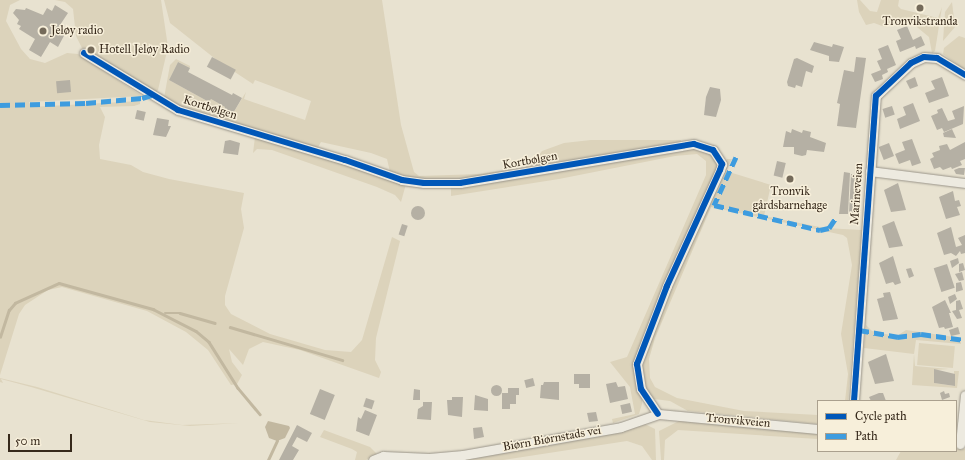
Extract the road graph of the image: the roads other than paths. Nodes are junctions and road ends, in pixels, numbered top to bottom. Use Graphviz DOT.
graph roads {
  1 [pos="84,53"];
  2 [pos="965,75"];
  3 [pos="870,171"];
  4 [pos="965,183"];
  5 [pos="965,395"];
  6 [pos="854,400"];
  7 [pos="658,414"];
  8 [pos="817,429"];
  9 [pos="960,444"];
  10 [pos="373,460"];
  1 -- 7 [label="street, Kortbølgen"];
  2 -- 3 [label="street, Marineveien"];
  3 -- 4 [label="street, Marineveien"];
  3 -- 6 [label="street, Marineveien"];
  5 -- 9 [label="street"];
  7 -- 8 [label="street, Tronvikveien"];
  7 -- 10 [label="street, Biørn Biørnstads vei"];
}
